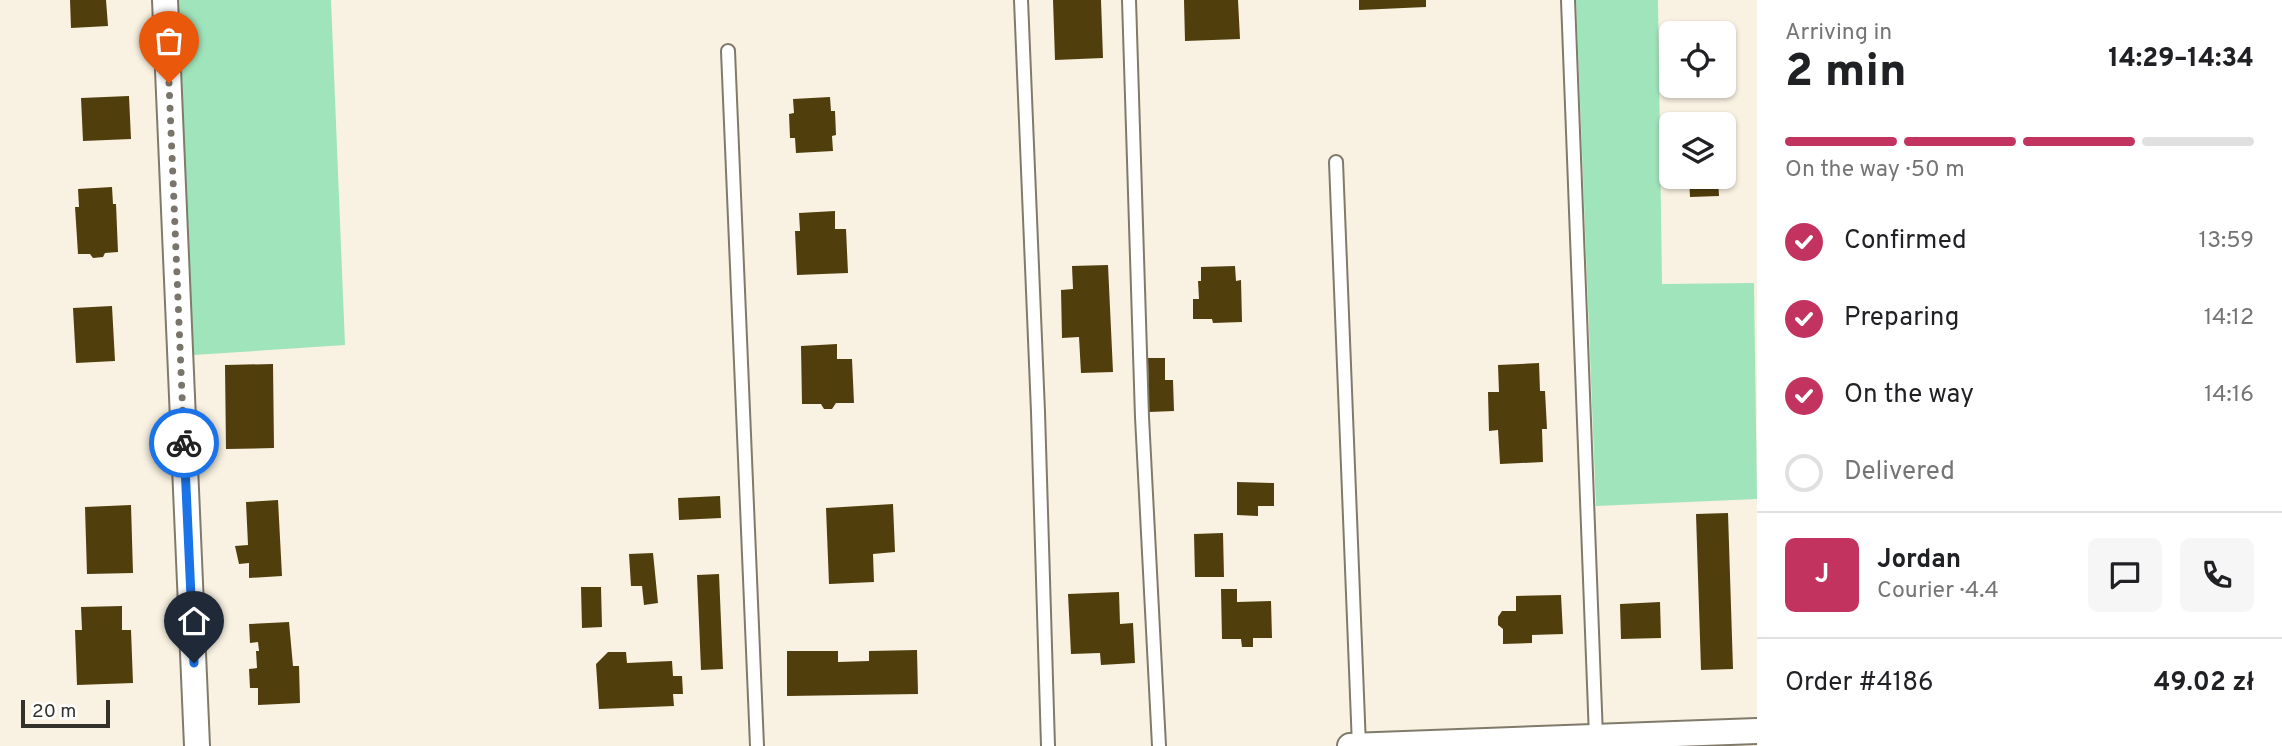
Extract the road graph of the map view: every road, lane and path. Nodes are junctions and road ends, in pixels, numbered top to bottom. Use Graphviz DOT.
graph roads {
  1 [pos="165,0"];
  2 [pos="1021,0"];
  3 [pos="1129,0"];
  4 [pos="1568,0"];
  5 [pos="727,51"];
  6 [pos="1336,162"];
  7 [pos="1757,731"];
  8 [pos="1596,737"];
  9 [pos="197,746"];
  10 [pos="757,746"];
  11 [pos="1048,746"];
  12 [pos="1159,746"];
  13 [pos="1350,746"];
  14 [pos="1359,746"];
  1 -- 9 [label="street"];
  2 -- 11 [label="lane"];
  3 -- 12 [label="lane"];
  4 -- 8 [label="lane"];
  5 -- 10 [label="lane"];
  6 -- 14 [label="lane"];
  7 -- 8 [label="street"];
  8 -- 14 [label="street"];
  13 -- 14 [label="street"];
}
